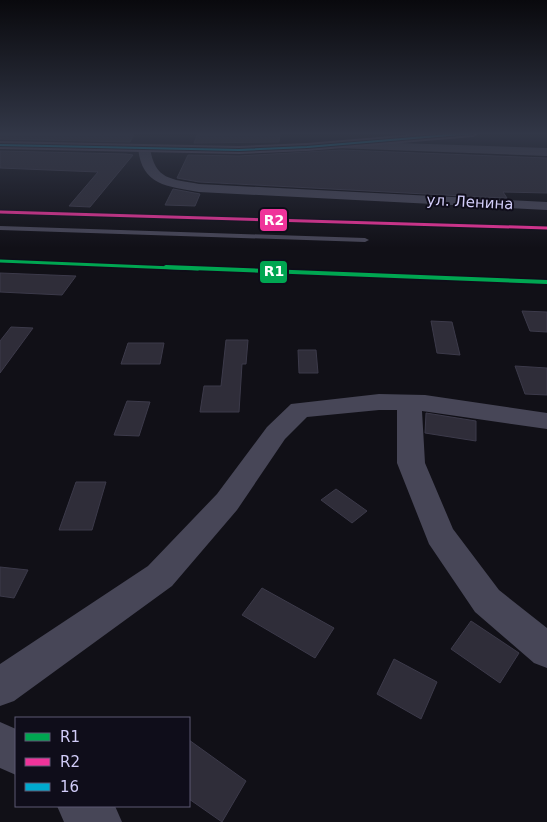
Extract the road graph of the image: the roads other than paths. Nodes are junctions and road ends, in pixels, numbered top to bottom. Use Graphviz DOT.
graph roads {
  1 [pos="151,171"];
  2 [pos="547,206"];
  3 [pos="0,228"];
  4 [pos="365,240"];
  5 [pos="409,402"];
  6 [pos="547,421"];
  7 [pos="547,651"];
  8 [pos="0,687"];
  9 [pos="0,743"];
  10 [pos="15,753"];
  11 [pos="80,807"];
  12 [pos="98,822"];
  1 -- 2 [label="street, ул. Ленина"];
  3 -- 4 [label="lane"];
  5 -- 6 [label="street"];
  5 -- 7 [label="street"];
  5 -- 8 [label="street"];
  9 -- 10 [label="street"];
  11 -- 12 [label="street"];
}
